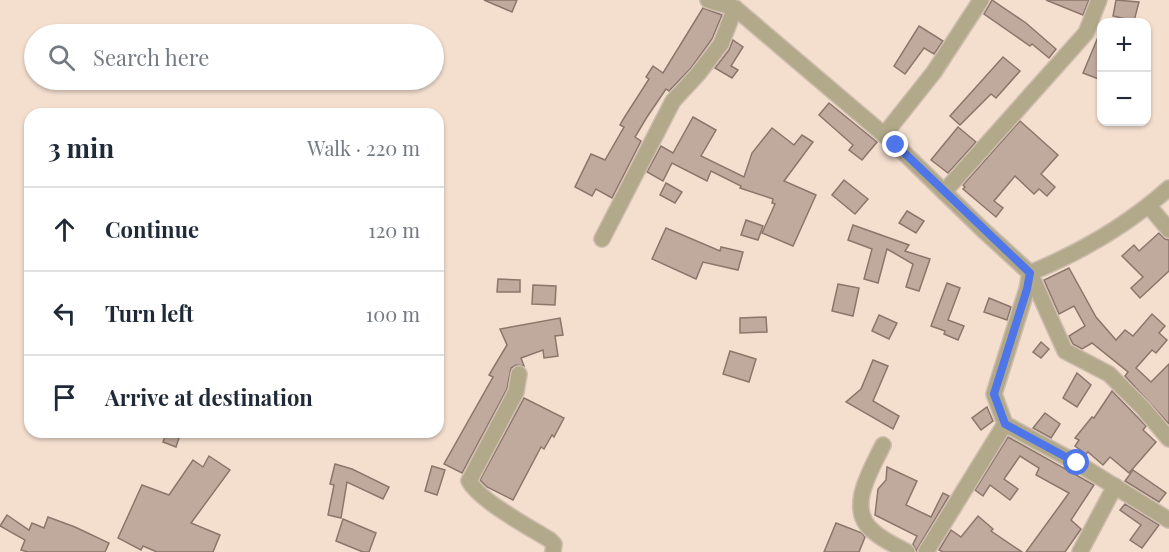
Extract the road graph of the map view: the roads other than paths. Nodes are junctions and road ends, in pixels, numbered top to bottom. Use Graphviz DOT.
graph roads {
  1 [pos="708,0"];
  2 [pos="981,0"];
  3 [pos="1099,0"];
  4 [pos="735,8"];
  5 [pos="884,135"];
  6 [pos="1169,188"];
  7 [pos="944,192"];
  8 [pos="1149,206"];
  9 [pos="1169,231"];
  10 [pos="602,238"];
  11 [pos="1030,273"];
  12 [pos="519,374"];
  13 [pos="1005,424"];
  14 [pos="1169,439"];
  15 [pos="883,445"];
  16 [pos="1114,486"];
  17 [pos="1169,520"];
  18 [pos="553,552"];
  19 [pos="907,552"];
  20 [pos="926,552"];
  21 [pos="1080,552"];
  1 -- 4 [label="street"];
  2 -- 5 [label="street"];
  3 -- 7 [label="street"];
  4 -- 5 [label="street"];
  4 -- 10 [label="street"];
  5 -- 7 [label="street"];
  6 -- 8 [label="street"];
  7 -- 11 [label="street"];
  8 -- 9 [label="street"];
  8 -- 11 [label="street"];
  11 -- 13 [label="street"];
  11 -- 14 [label="street"];
  12 -- 18 [label="street"];
  13 -- 16 [label="street"];
  13 -- 20 [label="street"];
  15 -- 19 [label="street"];
  16 -- 17 [label="street"];
  16 -- 21 [label="street"];
}
